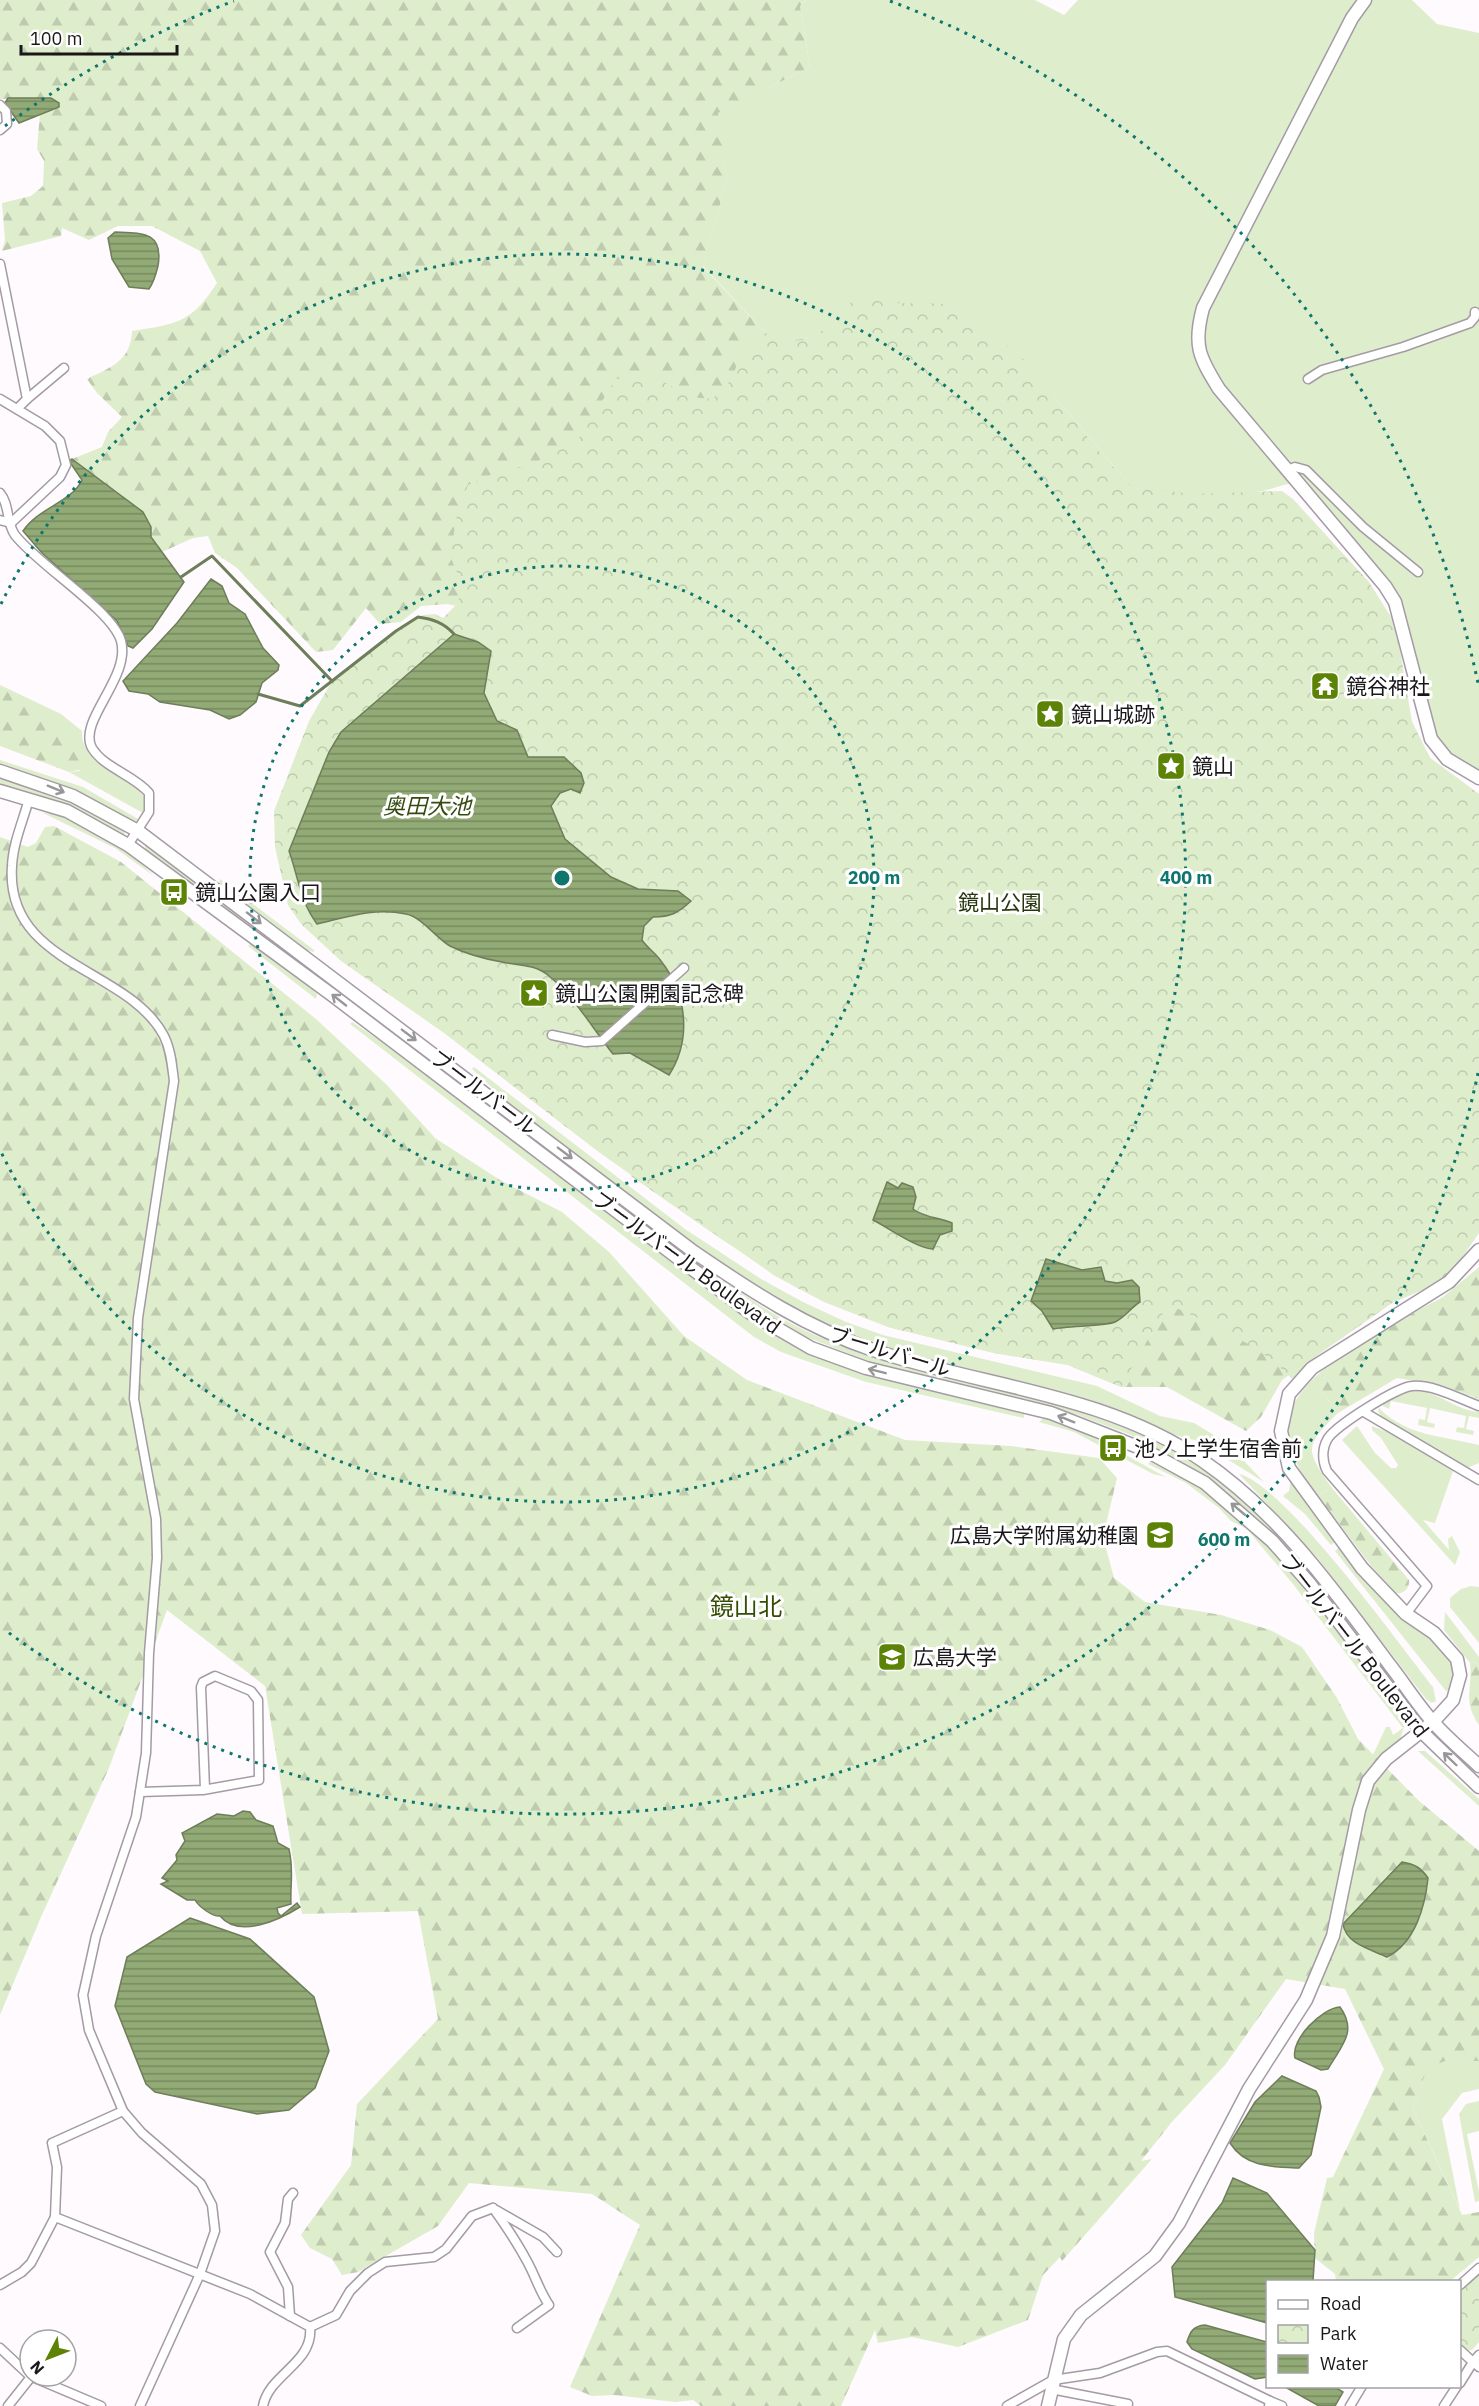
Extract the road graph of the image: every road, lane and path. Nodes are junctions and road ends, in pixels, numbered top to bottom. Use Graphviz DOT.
graph roads {
  1 [pos="1365,0"];
  2 [pos="0,105"];
  3 [pos="0,130"];
  4 [pos="0,264"];
  5 [pos="1475,312"];
  6 [pos="64,368"];
  7 [pos="1308,379"];
  8 [pos="0,399"];
  9 [pos="27,399"];
  10 [pos="17,409"];
  11 [pos="1288,470"];
  12 [pos="0,493"];
  13 [pos="0,520"];
  14 [pos="11,523"];
  15 [pos="1418,572"];
  16 [pos="0,771"];
  17 [pos="1479,778"];
  18 [pos="0,791"];
  19 [pos="29,799"];
  20 [pos="138,831"];
  21 [pos="128,845"];
  22 [pos="684,968"];
  23 [pos="552,1035"];
  24 [pos="1479,1251"];
  25 [pos="1479,1406"];
  26 [pos="1364,1412"];
  27 [pos="1479,1480"];
  28 [pos="1406,1614"];
  29 [pos="1433,1722"];
  30 [pos="1422,1732"];
  31 [pos="1479,1766"];
  32 [pos="1479,1787"];
  33 [pos="205,1789"];
  34 [pos="140,1792"];
  35 [pos="123,2111"];
  36 [pos="293,2193"];
  37 [pos="493,2208"];
  38 [pos="56,2217"];
  39 [pos="556,2252"];
  40 [pos="1479,2268"];
  41 [pos="200,2274"];
  42 [pos="1461,2284"];
  43 [pos="0,2285"];
  44 [pos="290,2316"];
  45 [pos="310,2327"];
  46 [pos="517,2328"];
  47 [pos="0,2348"];
  48 [pos="1461,2351"];
  49 [pos="1477,2361"];
  50 [pos="18,2364"];
  51 [pos="1461,2381"];
  52 [pos="1052,2384"];
  53 [pos="22,2388"];
  54 [pos="59,2388"];
  55 [pos="1361,2388"];
  56 [pos="1456,2388"];
  57 [pos="1128,2404"];
  58 [pos="1270,2404"];
  59 [pos="8,2406"];
  60 [pos="101,2406"];
  61 [pos="140,2406"];
  62 [pos="263,2406"];
  63 [pos="1007,2406"];
  64 [pos="1048,2406"];
  65 [pos="1282,2406"];
  66 [pos="1350,2406"];
  67 [pos="1444,2406"];
  1 -- 11 [label="street"];
  2 -- 3 [label="street"];
  4 -- 9 [label="street"];
  5 -- 7 [label="street"];
  6 -- 9 [label="street"];
  8 -- 10 [label="street"];
  9 -- 10 [label="street"];
  10 -- 14 [label="street"];
  11 -- 15 [label="street"];
  11 -- 17 [label="street"];
  12 -- 14 [label="street"];
  13 -- 14 [label="street"];
  14 -- 20 [label="street"];
  16 -- 20 [label="street, ブールバール, one-way"];
  18 -- 19 [label="street, ブールバール Boulevard"];
  19 -- 21 [label="street, ブールバール Boulevard"];
  19 -- 34 [label="street"];
  20 -- 21 [label="street"];
  20 -- 29 [label="street, ブールバール, one-way"];
  30 -- 21 [label="street, ブールバール Boulevard, one-way"];
  22 -- 23 [label="street"];
  24 -- 28 [label="street"];
  25 -- 26 [label="street"];
  26 -- 27 [label="street"];
  26 -- 28 [label="street"];
  28 -- 29 [label="street"];
  29 -- 30 [label="street"];
  29 -- 31 [label="street, ブールバール"];
  32 -- 30 [label="street, ブールバール Boulevard, one-way"];
  30 -- 52 [label="street"];
  33 -- 33 [label="street"];
  33 -- 34 [label="street"];
  34 -- 35 [label="street"];
  35 -- 38 [label="street"];
  35 -- 41 [label="street"];
  36 -- 44 [label="street"];
  37 -- 39 [label="street"];
  37 -- 45 [label="street"];
  37 -- 46 [label="street"];
  38 -- 41 [label="street"];
  38 -- 43 [label="street"];
  40 -- 42 [label="street"];
  41 -- 44 [label="street"];
  41 -- 61 [label="street"];
  44 -- 45 [label="street"];
  45 -- 62 [label="street"];
  47 -- 50 [label="street"];
  48 -- 49 [label="street"];
  49 -- 51 [label="street"];
  52 -- 57 [label="street"];
  52 -- 58 [label="street"];
  52 -- 63 [label="street"];
  52 -- 64 [label="street"];
  53 -- 59 [label="street"];
  54 -- 60 [label="street"];
  55 -- 66 [label="street"];
  56 -- 67 [label="street"];
  58 -- 65 [label="street"];
}
